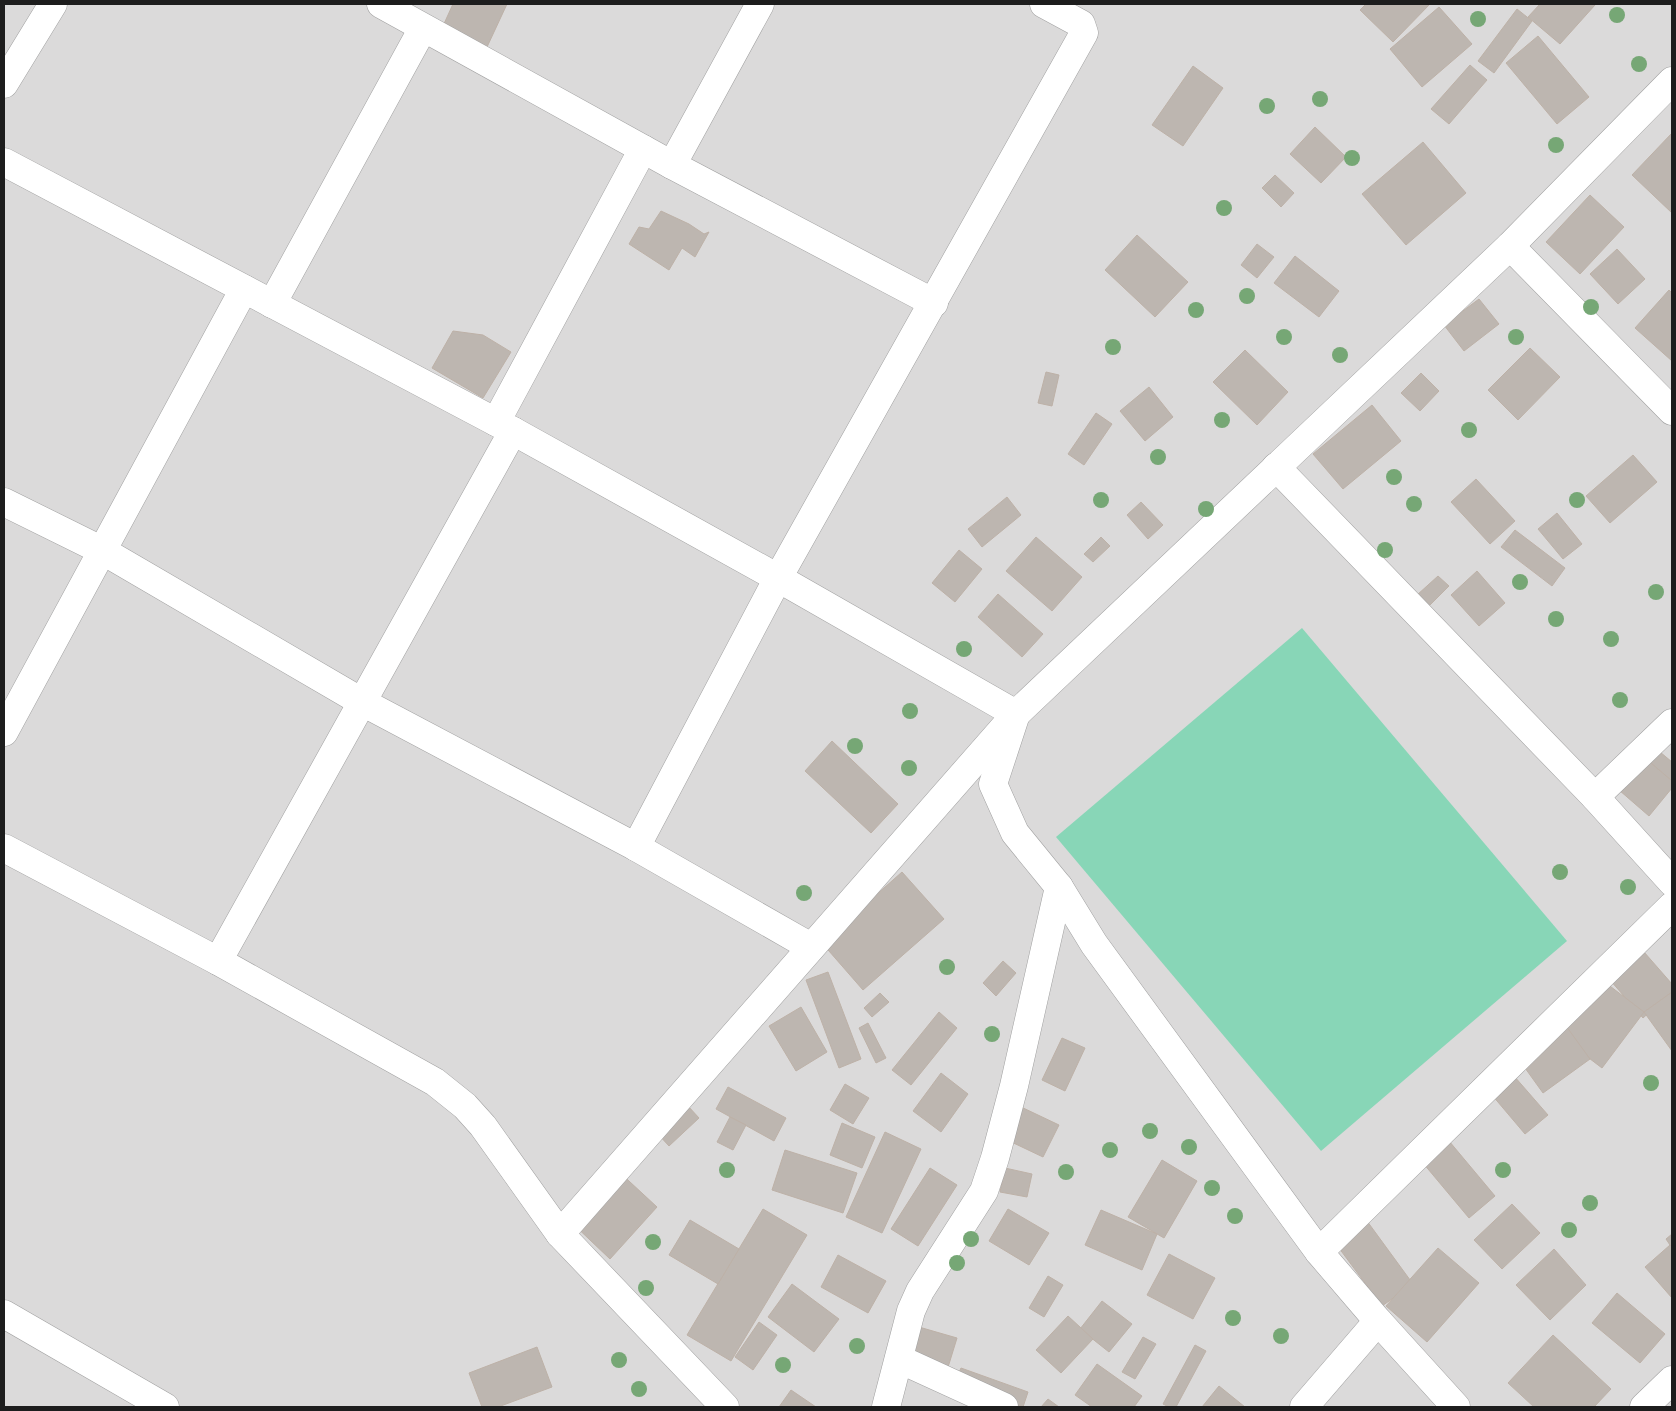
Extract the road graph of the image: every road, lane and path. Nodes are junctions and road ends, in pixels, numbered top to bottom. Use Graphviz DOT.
graph roads {
  1 [pos="53,4"];
  2 [pos="381,4"];
  3 [pos="760,4"];
  4 [pos="1044,4"];
  5 [pos="1072,10"];
  6 [pos="413,16"];
  7 [pos="1672,81"];
  8 [pos="4,84"];
  9 [pos="643,149"];
  10 [pos="4,162"];
  11 [pos="672,165"];
  12 [pos="1510,246"];
  13 [pos="244,289"];
  14 [pos="934,303"];
  15 [pos="272,304"];
  16 [pos="1672,411"];
  17 [pos="505,426"];
  18 [pos="1276,467"];
  19 [pos="4,502"];
  20 [pos="103,551"];
  21 [pos="778,578"];
  22 [pos="362,702"];
  23 [pos="1016,714"];
  24 [pos="1672,723"];
  25 [pos="4,732"];
  26 [pos="1595,797"];
  27 [pos="636,847"];
  28 [pos="4,848"];
  29 [pos="1672,882"];
  30 [pos="1059,887"];
  31 [pos="1672,906"];
  32 [pos="811,947"];
  33 [pos="218,961"];
  34 [pos="560,1234"];
  35 [pos="1319,1252"];
  36 [pos="4,1314"];
  37 [pos="1378,1321"];
  38 [pos="899,1359"];
  39 [pos="1672,1380"];
  40 [pos="165,1407"];
  41 [pos="725,1407"];
  42 [pos="886,1407"];
  43 [pos="1004,1407"];
  44 [pos="1304,1407"];
  45 [pos="1456,1407"];
  46 [pos="1644,1407"];
  1 -- 8 [label="street"];
  2 -- 6 [label="street"];
  3 -- 11 [label="street"];
  4 -- 5 [label="street"];
  5 -- 14 [label="street"];
  6 -- 9 [label="street"];
  6 -- 15 [label="street"];
  7 -- 12 [label="street"];
  9 -- 11 [label="street"];
  9 -- 17 [label="street"];
  10 -- 13 [label="street"];
  11 -- 14 [label="street"];
  12 -- 16 [label="street"];
  12 -- 18 [label="street"];
  13 -- 15 [label="street"];
  13 -- 20 [label="street"];
  14 -- 21 [label="street"];
  15 -- 17 [label="street"];
  17 -- 21 [label="street"];
  17 -- 22 [label="street"];
  18 -- 23 [label="street"];
  18 -- 26 [label="street"];
  19 -- 20 [label="street"];
  20 -- 22 [label="street"];
  20 -- 25 [label="street"];
  21 -- 23 [label="street"];
  21 -- 27 [label="street"];
  22 -- 27 [label="street"];
  22 -- 33 [label="street"];
  23 -- 30 [label="street"];
  23 -- 32 [label="street"];
  24 -- 26 [label="street"];
  26 -- 29 [label="street"];
  27 -- 32 [label="street"];
  28 -- 33 [label="street"];
  30 -- 35 [label="street"];
  30 -- 38 [label="street"];
  31 -- 35 [label="street"];
  32 -- 34 [label="street"];
  33 -- 34 [label="street"];
  34 -- 41 [label="street"];
  35 -- 37 [label="street"];
  36 -- 40 [label="street"];
  37 -- 44 [label="street"];
  37 -- 45 [label="street"];
  38 -- 42 [label="street"];
  38 -- 43 [label="street"];
  39 -- 46 [label="street"];
}
